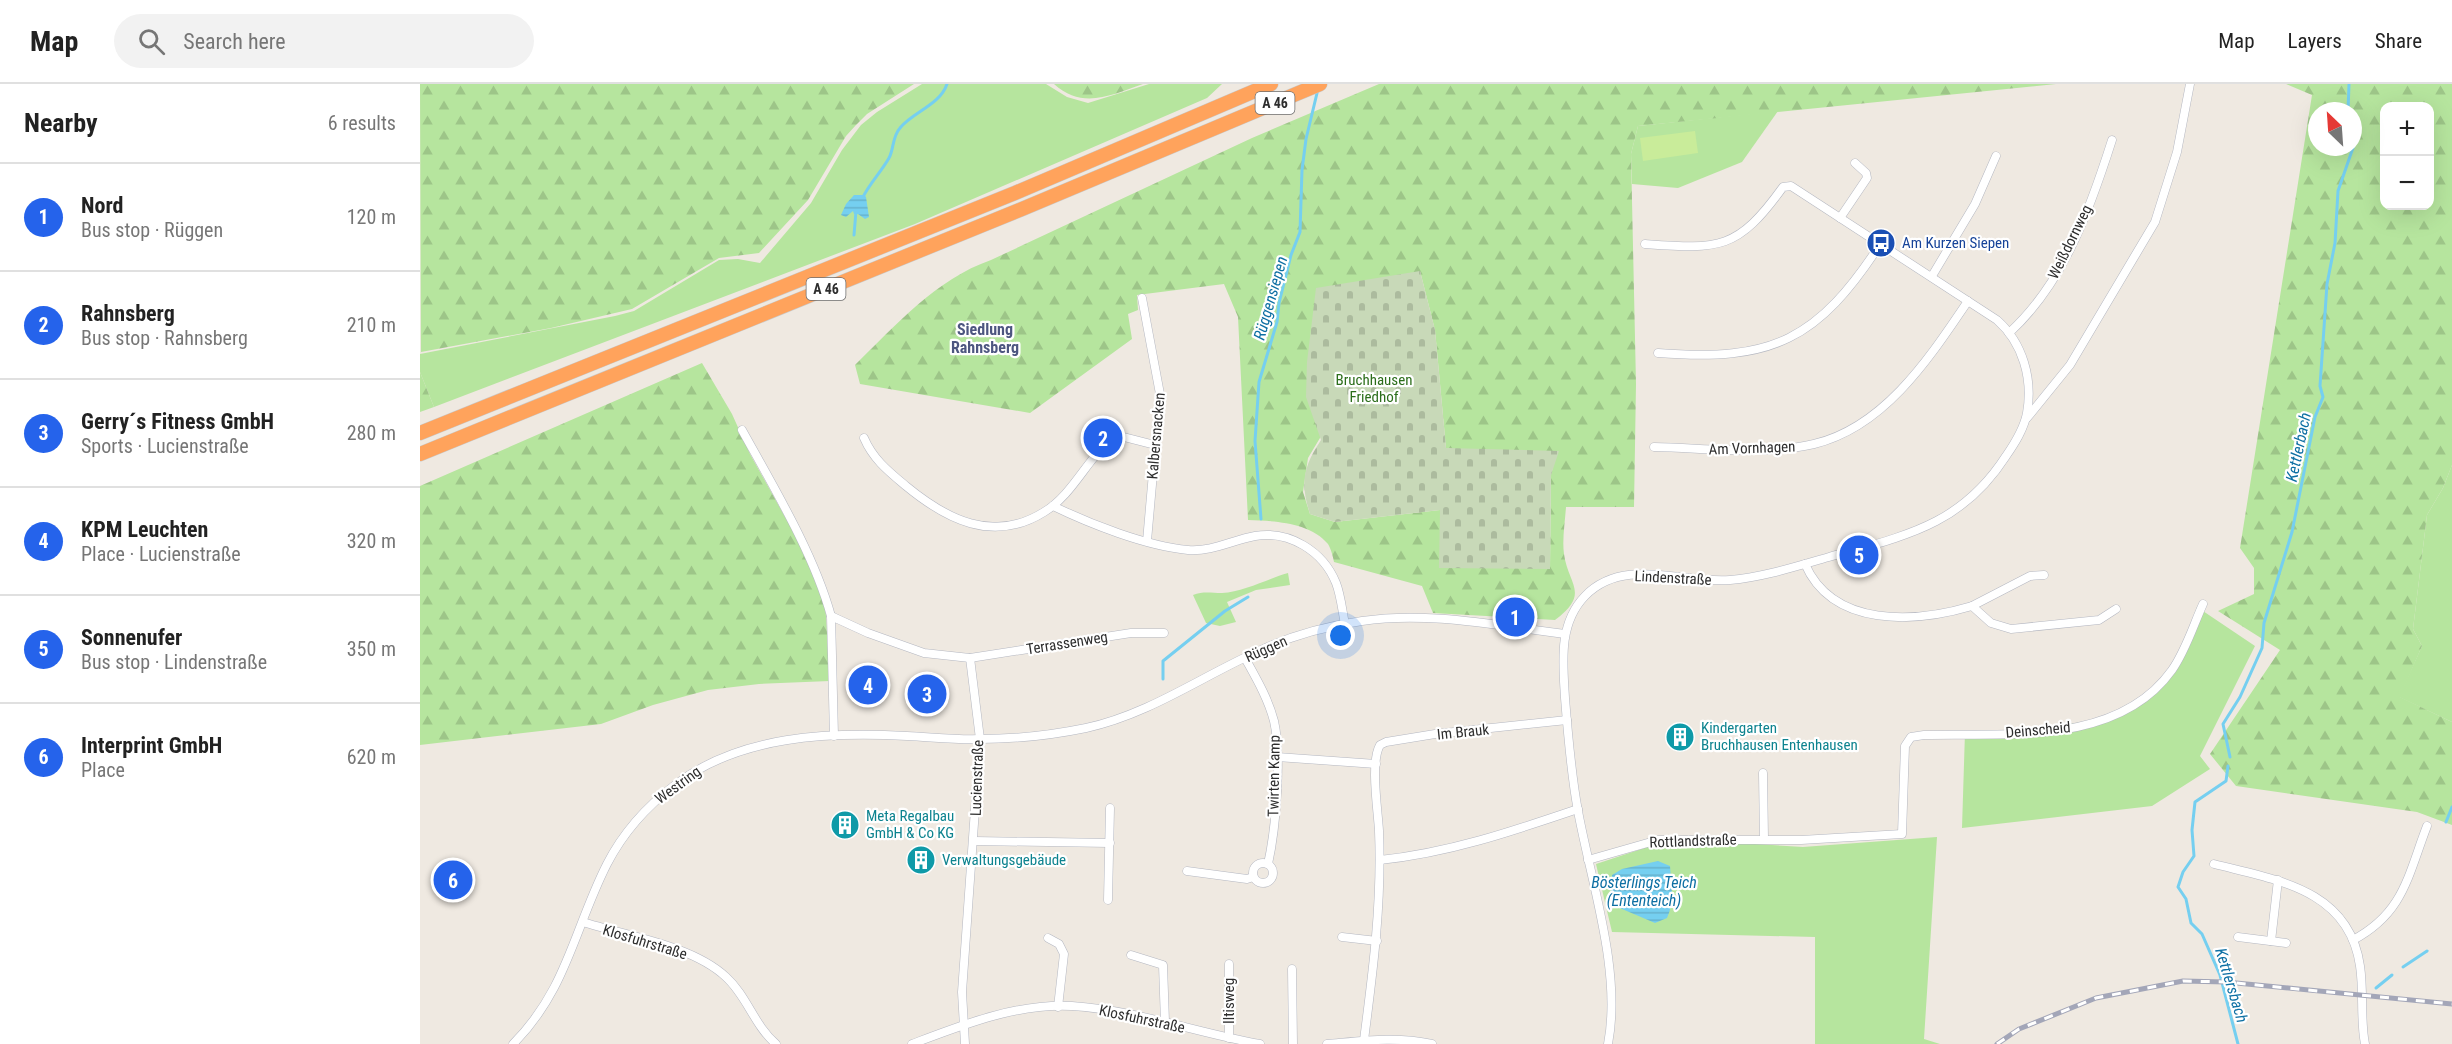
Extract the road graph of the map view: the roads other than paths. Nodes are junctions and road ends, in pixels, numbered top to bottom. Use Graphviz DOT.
graph roads {
  1 [pos="1271,84"];
  2 [pos="1320,84"];
  3 [pos="2190,84"];
  4 [pos="2112,140"];
  5 [pos="1996,156"];
  6 [pos="1855,163"];
  7 [pos="1840,218"];
  8 [pos="1881,243"];
  9 [pos="1645,244"];
  10 [pos="1932,276"];
  11 [pos="1142,298"];
  12 [pos="1968,301"];
  13 [pos="2009,333"];
  14 [pos="1658,352"];
  15 [pos="2026,419"];
  16 [pos="742,430"];
  17 [pos="420,433"];
  18 [pos="864,438"];
  19 [pos="1155,445"];
  20 [pos="1654,447"];
  21 [pos="420,454"];
  22 [pos="1053,506"];
  23 [pos="1147,541"];
  24 [pos="1805,564"];
  25 [pos="2044,575"];
  26 [pos="2202,604"];
  27 [pos="1972,606"];
  28 [pos="2116,609"];
  29 [pos="831,616"];
  30 [pos="1345,624"];
  31 [pos="1164,633"];
  32 [pos="1565,634"];
  33 [pos="970,658"];
  34 [pos="1245,658"];
  35 [pos="1567,720"];
  36 [pos="834,736"];
  37 [pos="980,739"];
  38 [pos="1277,757"];
  39 [pos="1376,764"];
  40 [pos="1763,773"];
  41 [pos="1110,808"];
  42 [pos="1578,809"];
  43 [pos="2427,825"];
  44 [pos="1902,834"];
  45 [pos="1764,839"];
  46 [pos="974,841"];
  47 [pos="1110,843"];
  48 [pos="1380,860"];
  49 [pos="1588,860"];
  50 [pos="1268,864"];
  51 [pos="2214,864"];
  52 [pos="1187,871"];
  53 [pos="1253,877"];
  54 [pos="2278,880"];
  55 [pos="1108,900"];
  56 [pos="583,922"];
  57 [pos="1342,937"];
  58 [pos="1048,938"];
  59 [pos="2238,938"];
  60 [pos="2353,940"];
  61 [pos="1377,941"];
  62 [pos="2271,941"];
  63 [pos="2286,943"];
  64 [pos="1131,955"];
  65 [pos="1229,964"];
  66 [pos="1292,969"];
  67 [pos="1058,1007"];
  68 [pos="1165,1022"];
  69 [pos="963,1024"];
  70 [pos="1229,1038"];
  71 [pos="1364,1040"];
  72 [pos="1238,1042"];
  73 [pos="1392,1042"];
  74 [pos="513,1044"];
  75 [pos="776,1044"];
  76 [pos="912,1044"];
  77 [pos="965,1044"];
  78 [pos="1260,1044"];
  79 [pos="1293,1044"];
  80 [pos="1327,1044"];
  81 [pos="1432,1044"];
  82 [pos="1608,1044"];
  83 [pos="2365,1044"];
  1 -- 17 [label="highway, A 46"];
  2 -- 21 [label="highway, A 46"];
  3 -- 15 [label="street"];
  4 -- 13 [label="street, Weißdornweg"];
  5 -- 10 [label="street"];
  6 -- 7 [label="street"];
  7 -- 8 [label="street"];
  7 -- 9 [label="street"];
  8 -- 10 [label="street"];
  8 -- 14 [label="street"];
  10 -- 12 [label="street"];
  11 -- 19 [label="street, Kalbersnacken"];
  12 -- 13 [label="street"];
  12 -- 20 [label="street, Am Vornhagen"];
  13 -- 15 [label="street"];
  15 -- 24 [label="street, Lindenstraße"];
  16 -- 29 [label="street"];
  18 -- 22 [label="street"];
  19 -- 22 [label="street"];
  19 -- 23 [label="street, Kalbersnacken"];
  22 -- 23 [label="street"];
  23 -- 30 [label="street"];
  24 -- 27 [label="street"];
  24 -- 32 [label="street, Lindenstraße"];
  25 -- 27 [label="street"];
  26 -- 44 [label="street, Deinscheid"];
  27 -- 28 [label="street"];
  29 -- 33 [label="street"];
  29 -- 36 [label="street"];
  30 -- 32 [label="street, Rüggen"];
  30 -- 34 [label="street, Rüggen"];
  31 -- 33 [label="street, Terrassenweg"];
  32 -- 35 [label="street, Lindenstraße"];
  33 -- 37 [label="street, Lucienstraße"];
  34 -- 37 [label="street, Rüggen"];
  34 -- 38 [label="street, Twirten Kamp"];
  35 -- 39 [label="street, Im Brauk"];
  35 -- 42 [label="street, Lindenstraße"];
  36 -- 37 [label="street, Westring"];
  36 -- 56 [label="street, Westring"];
  37 -- 46 [label="street, Lucienstraße"];
  38 -- 39 [label="street"];
  38 -- 50 [label="street, Twirten Kamp"];
  39 -- 48 [label="street"];
  40 -- 45 [label="street"];
  41 -- 47 [label="street"];
  42 -- 48 [label="street"];
  42 -- 49 [label="street, Lindenstraße"];
  43 -- 60 [label="street"];
  44 -- 45 [label="street, Rottlandstraße"];
  45 -- 49 [label="street, Rottlandstraße"];
  46 -- 47 [label="street"];
  46 -- 69 [label="street, Lucienstraße"];
  47 -- 55 [label="street"];
  48 -- 61 [label="street"];
  49 -- 82 [label="street, Lindenstraße"];
  50 -- 53 [label="street"];
  50 -- 53 [label="street"];
  51 -- 54 [label="street"];
  52 -- 53 [label="street"];
  54 -- 60 [label="street"];
  54 -- 62 [label="street"];
  56 -- 74 [label="street, Westring"];
  56 -- 75 [label="street, Klosfuhrstraße"];
  57 -- 61 [label="street"];
  58 -- 67 [label="street"];
  59 -- 62 [label="street"];
  60 -- 83 [label="street"];
  61 -- 71 [label="street"];
  62 -- 63 [label="street"];
  64 -- 68 [label="street"];
  65 -- 70 [label="street, Iltisweg"];
  66 -- 79 [label="street"];
  67 -- 68 [label="street, Klosfuhrstraße"];
  67 -- 69 [label="street, Klosfuhrstraße"];
  68 -- 70 [label="street, Klosfuhrstraße"];
  69 -- 76 [label="street, Klosfuhrstraße"];
  69 -- 77 [label="street, Lucienstraße"];
  70 -- 72 [label="street, Klosfuhrstraße"];
  71 -- 73 [label="street"];
  71 -- 80 [label="street"];
  72 -- 78 [label="street, Klosfuhrstraße"];
  73 -- 81 [label="street"];
}
